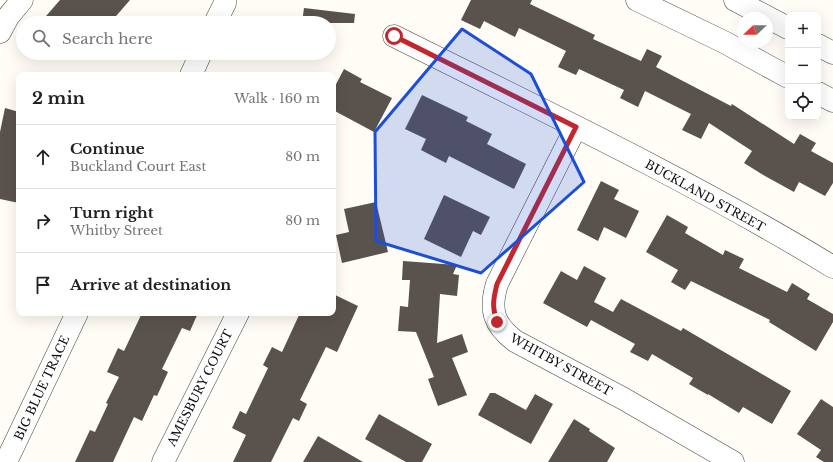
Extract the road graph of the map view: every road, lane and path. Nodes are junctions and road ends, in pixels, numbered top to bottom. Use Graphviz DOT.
graph roads {
  1 [pos="22,0"];
  2 [pos="637,0"];
  3 [pos="736,0"];
  4 [pos="226,1"];
  5 [pos="218,16"];
  6 [pos="785,26"];
  7 [pos="0,32"];
  8 [pos="394,36"];
  9 [pos="821,47"];
  10 [pos="833,53"];
  11 [pos="198,60"];
  12 [pos="192,72"];
  13 [pos="785,75"];
  14 [pos="821,95"];
  15 [pos="833,101"];
  16 [pos="576,127"];
  17 [pos="833,267"];
  18 [pos="76,316"];
  19 [pos="236,316"];
  20 [pos="6,462"];
  21 [pos="163,462"];
  22 [pos="733,462"];
  1 -- 7 [label="street"];
  2 -- 13 [label="street"];
  3 -- 6 [label="street"];
  4 -- 5 [label="street"];
  8 -- 16 [label="street, BUCKLAND STREET"];
  9 -- 10 [label="street"];
  11 -- 12 [label="street"];
  14 -- 15 [label="street"];
  16 -- 17 [label="street, BUCKLAND STREET"];
  16 -- 22 [label="street, WHITBY STREET"];
  18 -- 20 [label="street, BIG BLUE TRACE"];
  19 -- 21 [label="street, AMESBURY COURT"];
}
